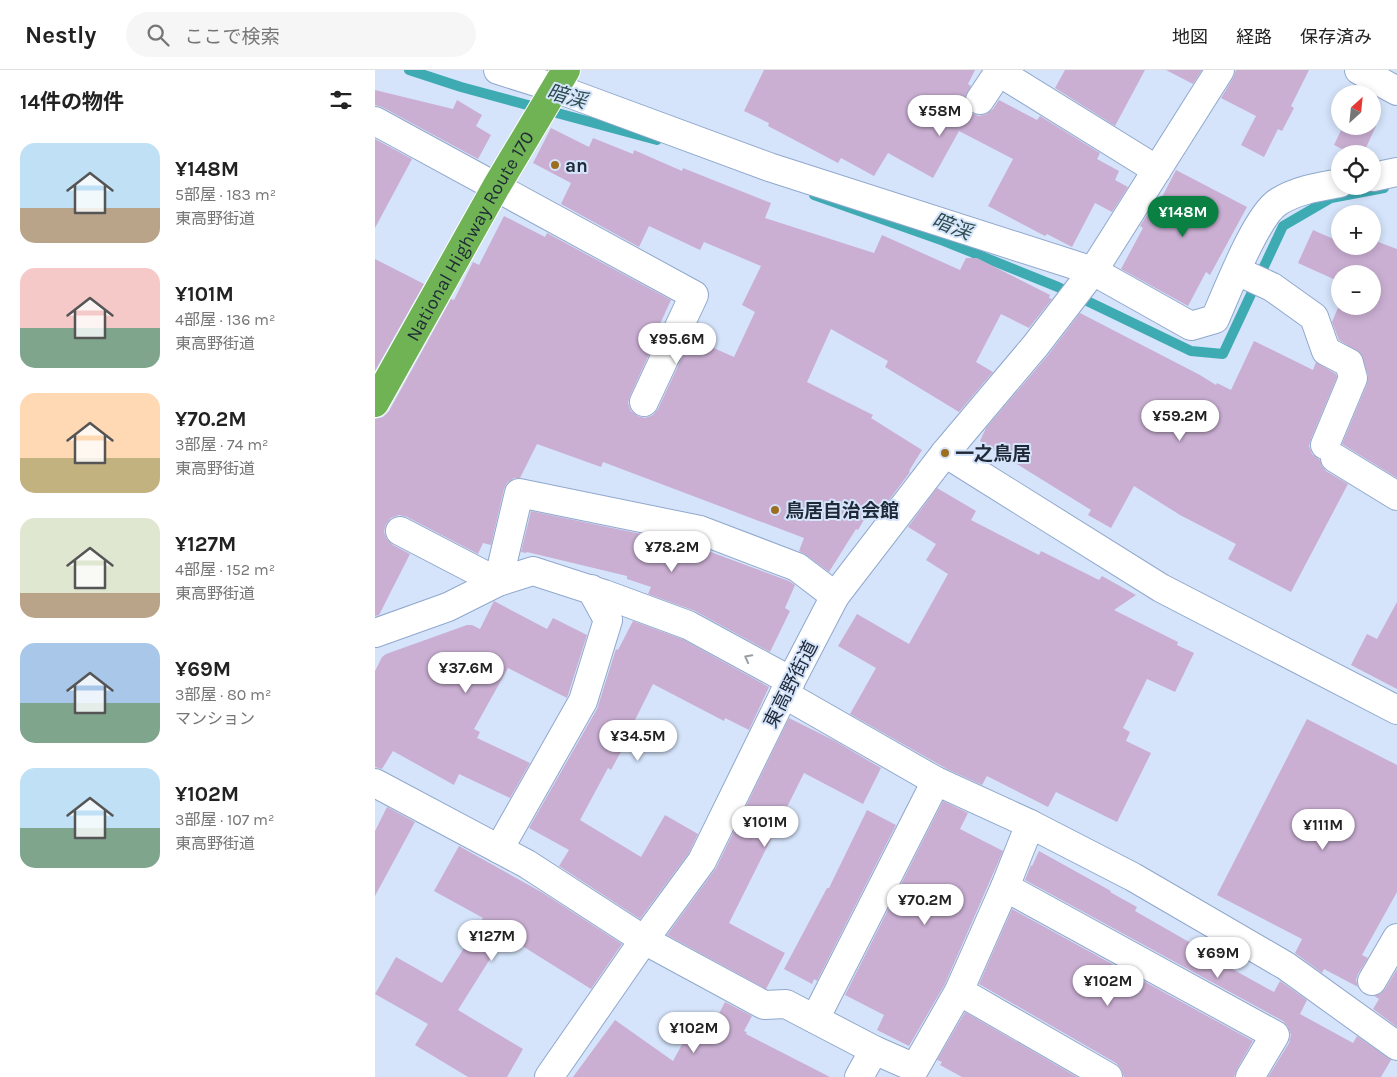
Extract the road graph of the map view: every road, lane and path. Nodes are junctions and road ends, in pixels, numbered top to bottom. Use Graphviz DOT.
graph roads {
  1 [pos="498,70"];
  2 [pos="1220,70"];
  3 [pos="1359,70"];
  4 [pos="1000,71"];
  5 [pos="558,83"];
  6 [pos="1397,91"];
  7 [pos="980,100"];
  8 [pos="375,121"];
  9 [pos="1157,170"];
  10 [pos="1397,172"];
  11 [pos="1381,175"];
  12 [pos="1331,185"];
  13 [pos="496,187"];
  14 [pos="1091,274"];
  15 [pos="1253,279"];
  16 [pos="644,402"];
  17 [pos="375,403"];
  18 [pos="945,453"];
  19 [pos="1397,496"];
  20 [pos="400,531"];
  21 [pos="498,582"];
  22 [pos="591,589"];
  23 [pos="835,596"];
  24 [pos="375,633"];
  25 [pos="788,687"];
  26 [pos="1396,706"];
  27 [pos="936,781"];
  28 [pos="375,784"];
  29 [pos="1030,824"];
  30 [pos="499,849"];
  31 [pos="1005,887"];
  32 [pos="1397,938"];
  33 [pos="644,940"];
  34 [pos="1373,981"];
  35 [pos="959,991"];
  36 [pos="815,1019"];
  37 [pos="1397,1046"];
  38 [pos="874,1050"];
  39 [pos="549,1077"];
  40 [pos="859,1077"];
  41 [pos="1108,1077"];
  42 [pos="1250,1077"];
  1 -- 5 [label="street"];
  2 -- 9 [label="street, 東高野街道"];
  3 -- 6 [label="street"];
  4 -- 7 [label="street"];
  4 -- 9 [label="street"];
  5 -- 13 [label="highway, National Highway Route 170"];
  5 -- 14 [label="street"];
  8 -- 13 [label="street"];
  9 -- 14 [label="street, 東高野街道"];
  10 -- 11 [label="street"];
  12 -- 15 [label="street"];
  13 -- 16 [label="street"];
  13 -- 17 [label="highway, National Highway Route 170"];
  14 -- 15 [label="street"];
  14 -- 18 [label="street, 東高野街道"];
  15 -- 19 [label="street"];
  18 -- 23 [label="street, 東高野街道"];
  18 -- 26 [label="street"];
  20 -- 21 [label="street"];
  21 -- 22 [label="street"];
  21 -- 23 [label="street"];
  21 -- 24 [label="street"];
  25 -- 22 [label="street, one-way"];
  22 -- 30 [label="street"];
  23 -- 25 [label="street, 東高野街道"];
  25 -- 27 [label="street"];
  25 -- 33 [label="street, 東高野街道"];
  27 -- 29 [label="street"];
  27 -- 36 [label="street"];
  28 -- 30 [label="street"];
  29 -- 31 [label="street"];
  29 -- 37 [label="street"];
  30 -- 33 [label="street"];
  31 -- 35 [label="street"];
  31 -- 42 [label="street"];
  32 -- 34 [label="street"];
  33 -- 36 [label="street"];
  33 -- 39 [label="street, 東高野街道"];
  35 -- 38 [label="street"];
  35 -- 41 [label="street"];
  36 -- 38 [label="street"];
  38 -- 40 [label="street"];
}
